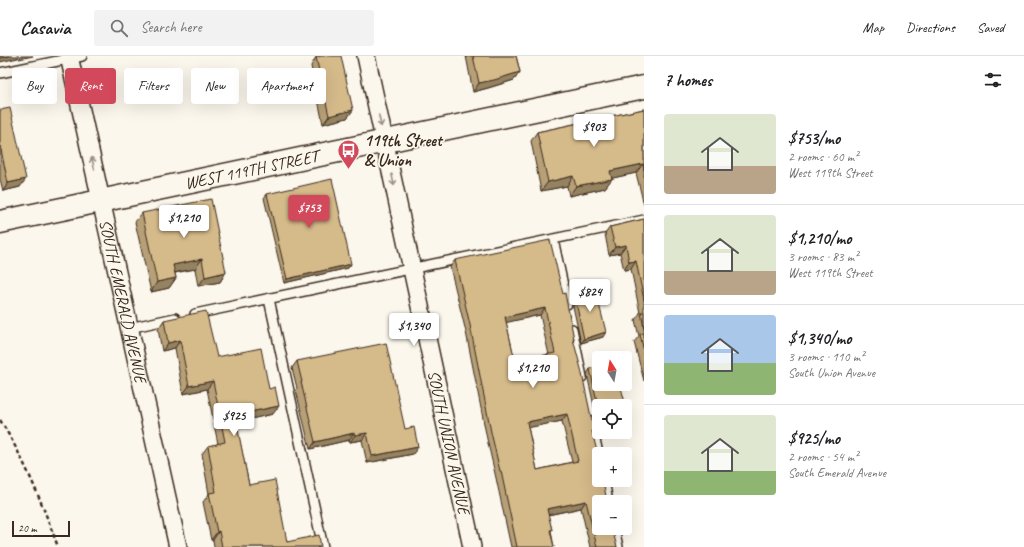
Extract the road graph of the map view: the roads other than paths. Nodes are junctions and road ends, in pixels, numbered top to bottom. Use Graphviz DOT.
graph roads {
  1 [pos="366,56"];
  2 [pos="74,57"];
  3 [pos="0,73"];
  4 [pos="644,87"];
  5 [pos="384,142"];
  6 [pos="101,201"];
  7 [pos="644,220"];
  8 [pos="0,222"];
  9 [pos="553,239"];
  10 [pos="412,268"];
  11 [pos="269,299"];
  12 [pos="129,328"];
  13 [pos="584,388"];
  14 [pos="589,411"];
  15 [pos="597,447"];
  16 [pos="615,535"];
  17 [pos="178,547"];
  18 [pos="323,547"];
  19 [pos="472,547"];
  20 [pos="618,547"];
  1 -- 5 [label="street, SOUTH UNION AVENUE, one-way"];
  2 -- 3 [label="lane"];
  6 -- 2 [label="street, SOUTH EMERALD AVENUE, one-way"];
  4 -- 5 [label="street, WEST 119TH STREET"];
  5 -- 6 [label="street, WEST 119TH STREET"];
  5 -- 10 [label="street, SOUTH UNION AVENUE, one-way"];
  6 -- 8 [label="street, WEST 119TH STREET"];
  6 -- 12 [label="street, SOUTH EMERALD AVENUE"];
  7 -- 9 [label="lane"];
  9 -- 10 [label="lane"];
  9 -- 13 [label="lane"];
  10 -- 11 [label="lane"];
  10 -- 19 [label="street, SOUTH UNION AVENUE"];
  11 -- 12 [label="lane"];
  11 -- 18 [label="lane"];
  12 -- 17 [label="street, SOUTH EMERALD AVENUE"];
  14 -- 15 [label="lane"];
  16 -- 20 [label="lane"];
}
